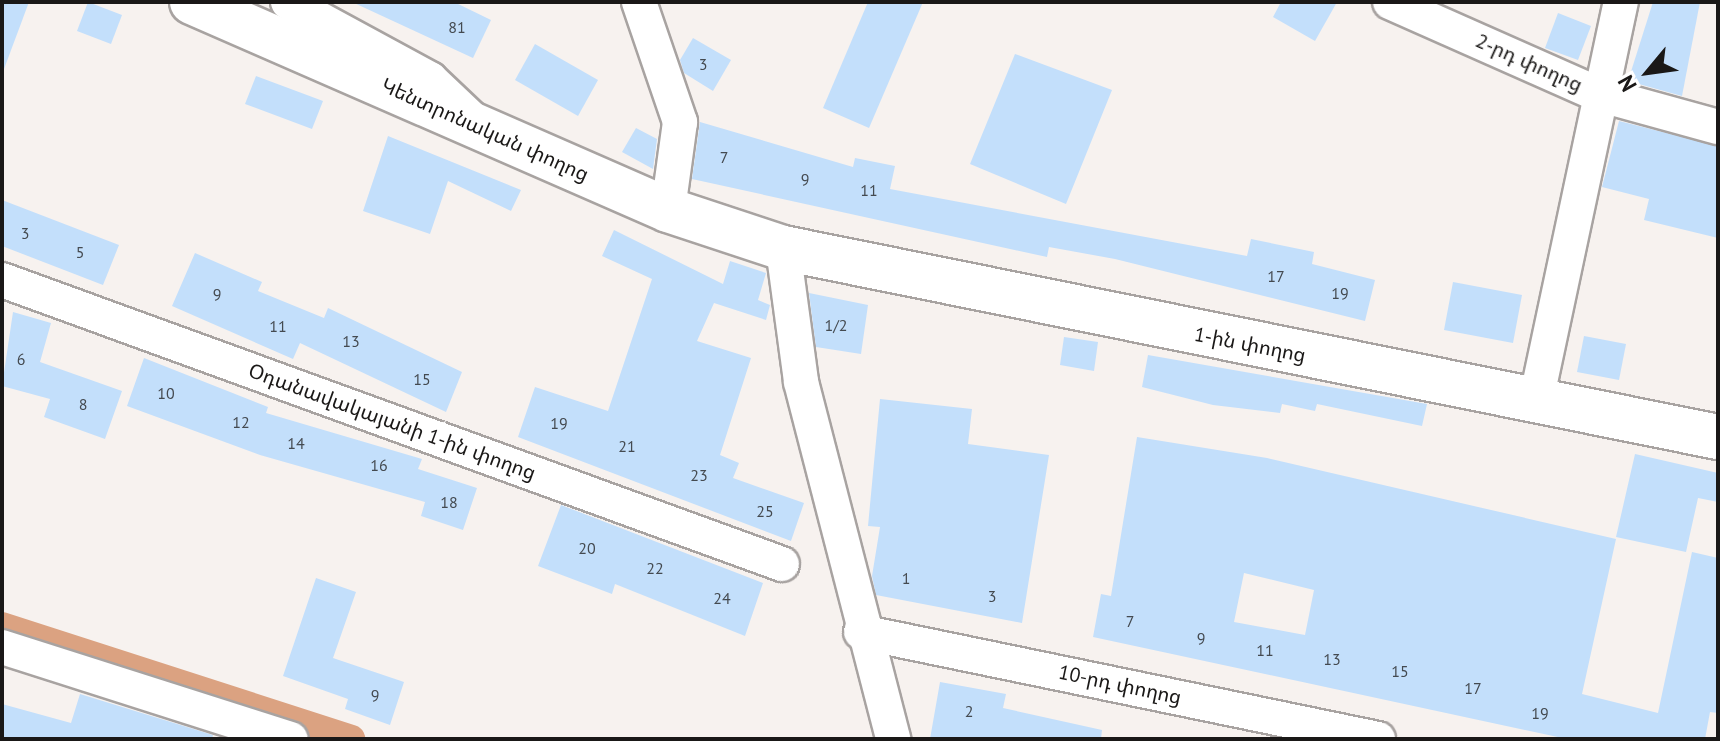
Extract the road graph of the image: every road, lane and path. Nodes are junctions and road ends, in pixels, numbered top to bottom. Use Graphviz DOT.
graph roads {
  1 [pos="192,2"];
  2 [pos="288,2"];
  3 [pos="639,2"];
  4 [pos="1390,2"];
  5 [pos="1621,2"];
  6 [pos="1598,94"];
  7 [pos="1718,127"];
  8 [pos="482,129"];
  9 [pos="668,210"];
  10 [pos="783,248"];
  11 [pos="2,280"];
  12 [pos="1536,401"];
  13 [pos="1718,437"];
  14 [pos="782,564"];
  15 [pos="861,632"];
  16 [pos="2,647"];
  17 [pos="291,739"];
  18 [pos="893,739"];
  19 [pos="1378,739"];
  1 -- 8 [label="main road, Կենտրոնական փողոց"];
  2 -- 8 [label="street"];
  3 -- 9 [label="street"];
  4 -- 6 [label="street, 2-րդ փողոց"];
  5 -- 6 [label="street"];
  6 -- 7 [label="street, 2-րդ փողոց"];
  6 -- 12 [label="street"];
  8 -- 9 [label="main road, Կենտրոնական փողոց"];
  9 -- 10 [label="main road, Կենտրոնական փողոց"];
  10 -- 12 [label="main road, 1-ին փողոց"];
  10 -- 15 [label="street"];
  11 -- 14 [label="street, Օդանավակայանի 1-ին փողոց"];
  12 -- 13 [label="main road, 1-ին փողոց"];
  15 -- 18 [label="street"];
  15 -- 19 [label="street, 10-րդ փողոց"];
  16 -- 17 [label="street"];
}
